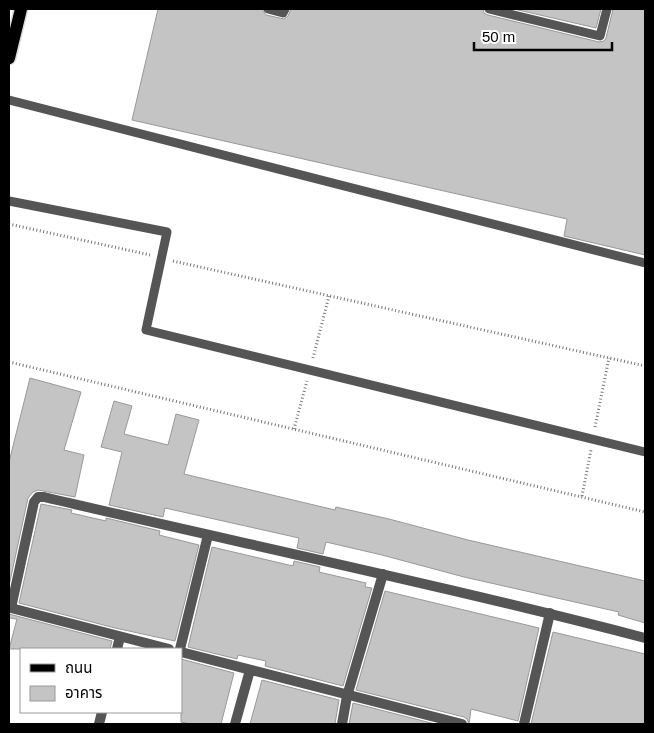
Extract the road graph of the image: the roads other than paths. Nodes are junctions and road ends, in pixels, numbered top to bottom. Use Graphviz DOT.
graph roads {
  1 [pos="21,9"];
  2 [pos="268,9"];
  3 [pos="285,9"];
  4 [pos="489,9"];
  5 [pos="607,9"];
  6 [pos="9,58"];
  7 [pos="9,100"];
  8 [pos="9,201"];
  9 [pos="645,263"];
  10 [pos="645,452"];
  11 [pos="208,535"];
  12 [pos="383,574"];
  13 [pos="9,611"];
  14 [pos="550,614"];
  15 [pos="120,637"];
  16 [pos="645,638"];
  17 [pos="117,648"];
  18 [pos="165,648"];
  19 [pos="182,648"];
  20 [pos="182,651"];
  21 [pos="250,670"];
  22 [pos="347,696"];
  23 [pos="235,724"];
  24 [pos="342,724"];
  25 [pos="462,724"];
  26 [pos="524,724"];
  1 -- 6 [label="main road"];
  2 -- 3 [label="lane"];
  4 -- 5 [label="lane"];
  7 -- 9 [label="lane"];
  8 -- 10 [label="lane"];
  11 -- 12 [label="street"];
  11 -- 13 [label="street"];
  11 -- 19 [label="street"];
  12 -- 14 [label="street"];
  12 -- 22 [label="street"];
  13 -- 15 [label="street"];
  14 -- 16 [label="street"];
  14 -- 26 [label="street"];
  15 -- 17 [label="street"];
  15 -- 18 [label="street"];
  20 -- 21 [label="street"];
  21 -- 22 [label="street"];
  21 -- 23 [label="street"];
  22 -- 24 [label="street"];
  22 -- 25 [label="street"];
}
